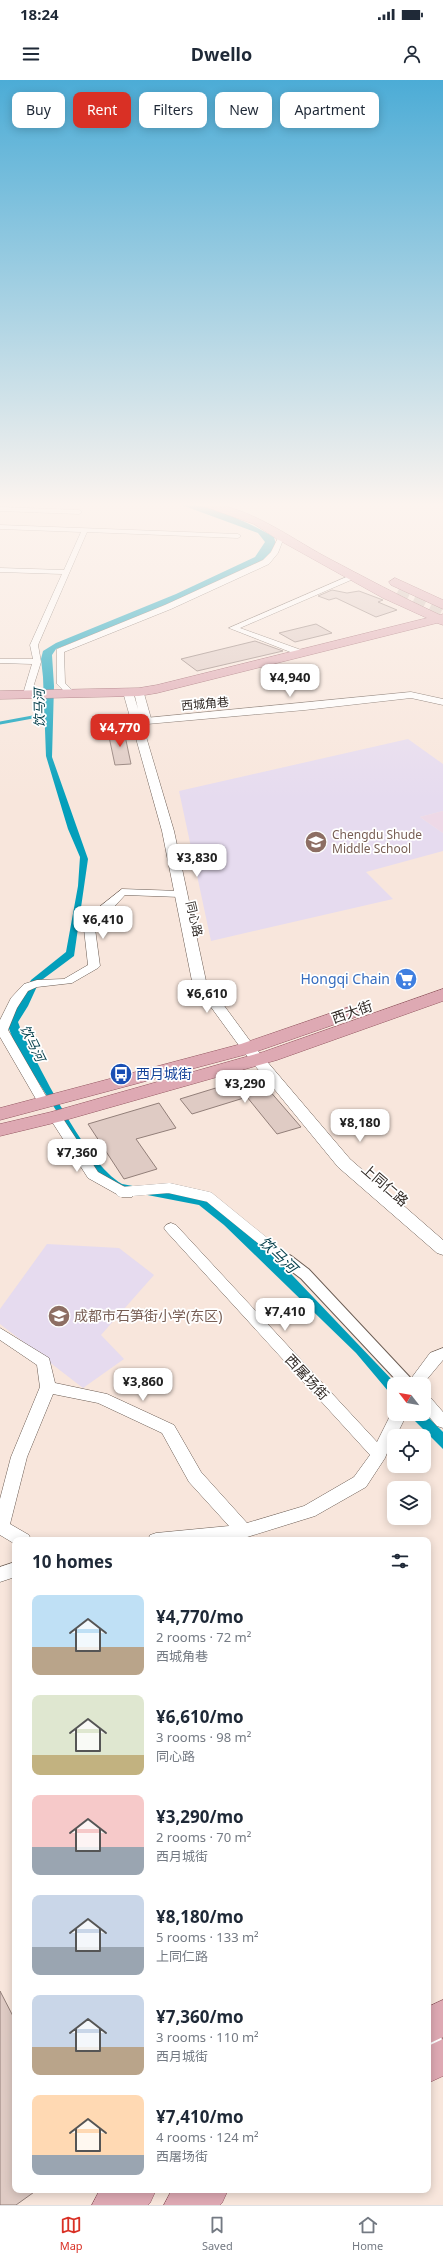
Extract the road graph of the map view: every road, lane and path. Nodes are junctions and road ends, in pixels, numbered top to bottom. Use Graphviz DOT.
graph roads {
  1 [pos="53,602"];
  2 [pos="179,602"];
  3 [pos="294,602"];
  4 [pos="413,602"];
  5 [pos="433,602"];
  6 [pos="443,605"];
  7 [pos="441,621"];
  8 [pos="301,653"];
  9 [pos="0,661"];
  10 [pos="37,662"];
  11 [pos="0,695"];
  12 [pos="67,695"];
  13 [pos="134,695"];
  14 [pos="30,696"];
  15 [pos="0,700"];
  16 [pos="443,702"];
  17 [pos="141,722"];
  18 [pos="180,894"];
  19 [pos="443,980"];
  20 [pos="443,995"];
  21 [pos="259,1052"];
  22 [pos="50,1110"];
  23 [pos="0,1114"];
  24 [pos="0,1130"];
  25 [pos="126,1192"];
  26 [pos="171,1228"];
  27 [pos="443,1236"];
  28 [pos="443,1249"];
  29 [pos="0,1333"];
  30 [pos="443,1354"];
  31 [pos="401,1377"];
  32 [pos="421,1377"];
  33 [pos="48,1387"];
  34 [pos="431,1409"];
  35 [pos="396,1421"];
  36 [pos="443,1422"];
  37 [pos="379,1454"];
  38 [pos="244,1531"];
  39 [pos="18,1537"];
  40 [pos="185,1537"];
  41 [pos="12,1570"];
  42 [pos="0,1575"];
  43 [pos="443,2018"];
  44 [pos="431,2024"];
  45 [pos="431,2031"];
  46 [pos="443,2052"];
  47 [pos="443,2057"];
  48 [pos="431,2063"];
  49 [pos="133,2193"];
  50 [pos="204,2193"];
  51 [pos="111,2205"];
  52 [pos="183,2205"];
  1 -- 10 [label="street"];
  2 -- 12 [label="street"];
  3 -- 8 [label="street"];
  4 -- 7 [label="main road"];
  5 -- 6 [label="main road"];
  7 -- 8 [label="main road"];
  7 -- 13 [label="main road"];
  8 -- 13 [label="main road"];
  9 -- 10 [label="street"];
  10 -- 14 [label="street"];
  11 -- 14 [label="main road"];
  12 -- 13 [label="main road"];
  12 -- 14 [label="main road"];
  13 -- 17 [label="street"];
  14 -- 15 [label="main road"];
  16 -- 17 [label="street, 西城角巷"];
  17 -- 18 [label="street"];
  17 -- 21 [label="street, 同心路"];
  18 -- 21 [label="street"];
  18 -- 22 [label="street"];
  19 -- 21 [label="main road, 西大街"];
  20 -- 21 [label="main road, 西大街"];
  21 -- 22 [label="main road"];
  21 -- 27 [label="street, 上同仁路"];
  21 -- 28 [label="street"];
  22 -- 23 [label="main road"];
  22 -- 24 [label="main road"];
  22 -- 25 [label="street"];
  25 -- 31 [label="street"];
  26 -- 37 [label="street, 西屠场街"];
  29 -- 33 [label="street"];
  30 -- 32 [label="street"];
  33 -- 38 [label="street"];
  33 -- 39 [label="street"];
  34 -- 36 [label="street"];
  35 -- 37 [label="street"];
  37 -- 38 [label="street"];
  38 -- 40 [label="street"];
  41 -- 42 [label="street"];
  43 -- 44 [label="main road"];
  45 -- 46 [label="street"];
  47 -- 48 [label="main road"];
  49 -- 51 [label="main road"];
  50 -- 52 [label="main road"];
}
